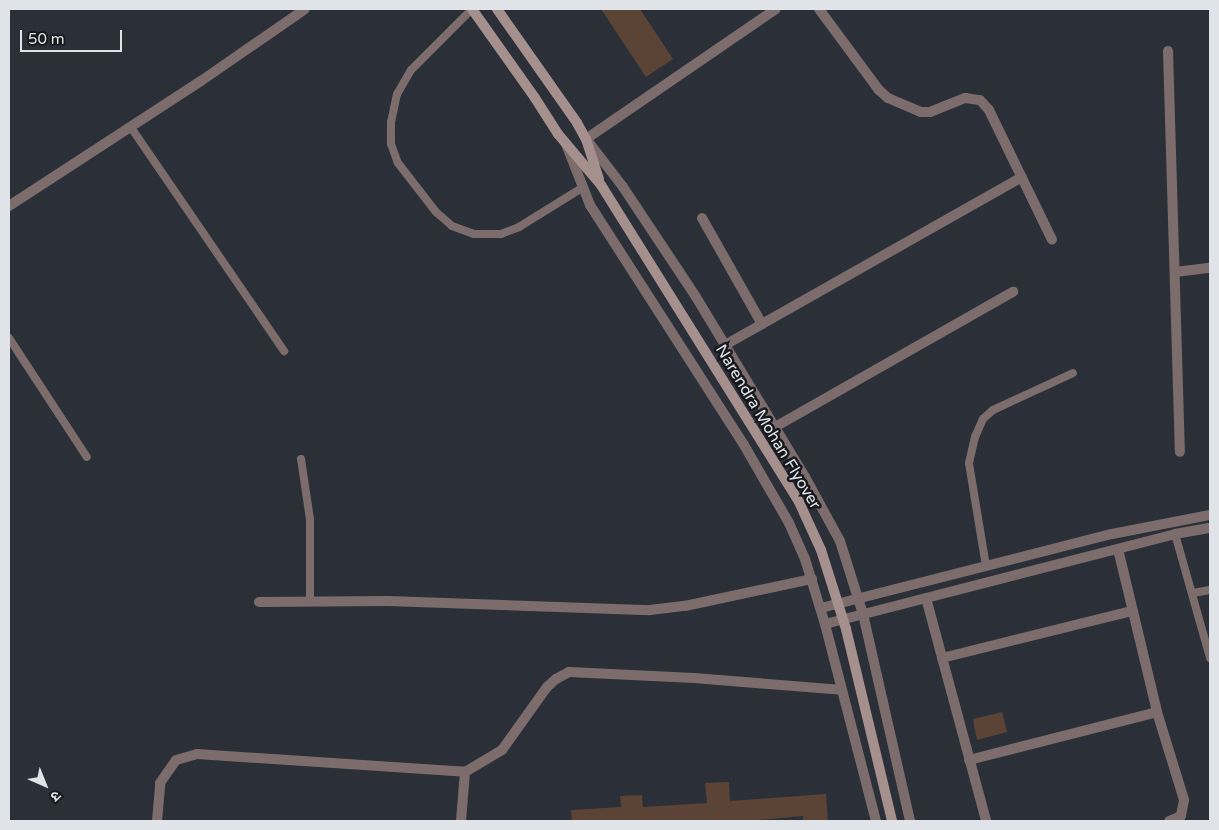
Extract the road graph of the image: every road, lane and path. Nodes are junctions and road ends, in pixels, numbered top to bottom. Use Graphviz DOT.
graph roads {
  1 [pos="305,9"];
  2 [pos="472,9"];
  3 [pos="496,9"];
  4 [pos="776,9"];
  5 [pos="819,9"];
  6 [pos="1168,51"];
  7 [pos="130,126"];
  8 [pos="586,139"];
  9 [pos="566,143"];
  10 [pos="1022,177"];
  11 [pos="601,185"];
  12 [pos="582,188"];
  13 [pos="9,206"];
  14 [pos="702,218"];
  15 [pos="1052,240"];
  16 [pos="1210,268"];
  17 [pos="1175,272"];
  18 [pos="1013,292"];
  19 [pos="762,324"];
  20 [pos="9,338"];
  21 [pos="725,346"];
  22 [pos="284,352"];
  23 [pos="1073,373"];
  24 [pos="775,427"];
  25 [pos="1180,452"];
  26 [pos="87,456"];
  27 [pos="301,459"];
  28 [pos="1210,515"];
  29 [pos="1210,528"];
  30 [pos="1175,534"];
  31 [pos="1118,549"];
  32 [pos="986,566"];
  33 [pos="812,579"];
  34 [pos="1210,590"];
  35 [pos="1193,593"];
  36 [pos="858,597"];
  37 [pos="926,598"];
  38 [pos="259,602"];
  39 [pos="310,602"];
  40 [pos="821,608"];
  41 [pos="1132,611"];
  42 [pos="863,614"];
  43 [pos="825,624"];
  44 [pos="942,658"];
  45 [pos="1210,658"];
  46 [pos="842,690"];
  47 [pos="1157,712"];
  48 [pos="969,760"];
  49 [pos="465,772"];
  50 [pos="157,821"];
  51 [pos="461,821"];
  52 [pos="876,821"];
  53 [pos="892,821"];
  54 [pos="910,821"];
  55 [pos="986,821"];
  56 [pos="1169,821"];
  1 -- 7 [label="street"];
  2 -- 9 [label="main road, Narendra Mohan Flyover"];
  2 -- 12 [label="lane"];
  3 -- 8 [label="main road, Narendra Mohan Flyover"];
  4 -- 8 [label="street"];
  5 -- 10 [label="street"];
  6 -- 17 [label="street"];
  7 -- 13 [label="street"];
  7 -- 22 [label="lane"];
  8 -- 11 [label="main road, Narendra Mohan Flyover"];
  8 -- 21 [label="street"];
  9 -- 11 [label="main road, Narendra Mohan Flyover"];
  9 -- 12 [label="street"];
  10 -- 15 [label="street"];
  10 -- 19 [label="street"];
  11 -- 53 [label="main road, Narendra Mohan Flyover, bridge"];
  12 -- 33 [label="street"];
  14 -- 19 [label="street"];
  16 -- 17 [label="street"];
  17 -- 25 [label="street"];
  18 -- 24 [label="street"];
  19 -- 21 [label="street"];
  20 -- 26 [label="lane"];
  21 -- 24 [label="street"];
  23 -- 32 [label="lane"];
  24 -- 36 [label="street"];
  27 -- 39 [label="lane"];
  28 -- 32 [label="street"];
  29 -- 30 [label="street"];
  30 -- 31 [label="street"];
  30 -- 35 [label="lane"];
  31 -- 37 [label="street"];
  31 -- 41 [label="street"];
  32 -- 36 [label="street"];
  33 -- 39 [label="street"];
  33 -- 40 [label="street"];
  34 -- 35 [label="lane"];
  35 -- 45 [label="lane"];
  36 -- 40 [label="street"];
  36 -- 42 [label="street"];
  37 -- 42 [label="street"];
  37 -- 44 [label="street"];
  38 -- 39 [label="street"];
  40 -- 43 [label="street"];
  41 -- 44 [label="street"];
  41 -- 47 [label="street"];
  42 -- 43 [label="street"];
  42 -- 54 [label="street"];
  43 -- 46 [label="street"];
  44 -- 48 [label="street"];
  46 -- 49 [label="street"];
  46 -- 52 [label="street"];
  47 -- 48 [label="street"];
  47 -- 56 [label="street"];
  48 -- 55 [label="street"];
  49 -- 50 [label="street"];
  49 -- 51 [label="street"];
}
